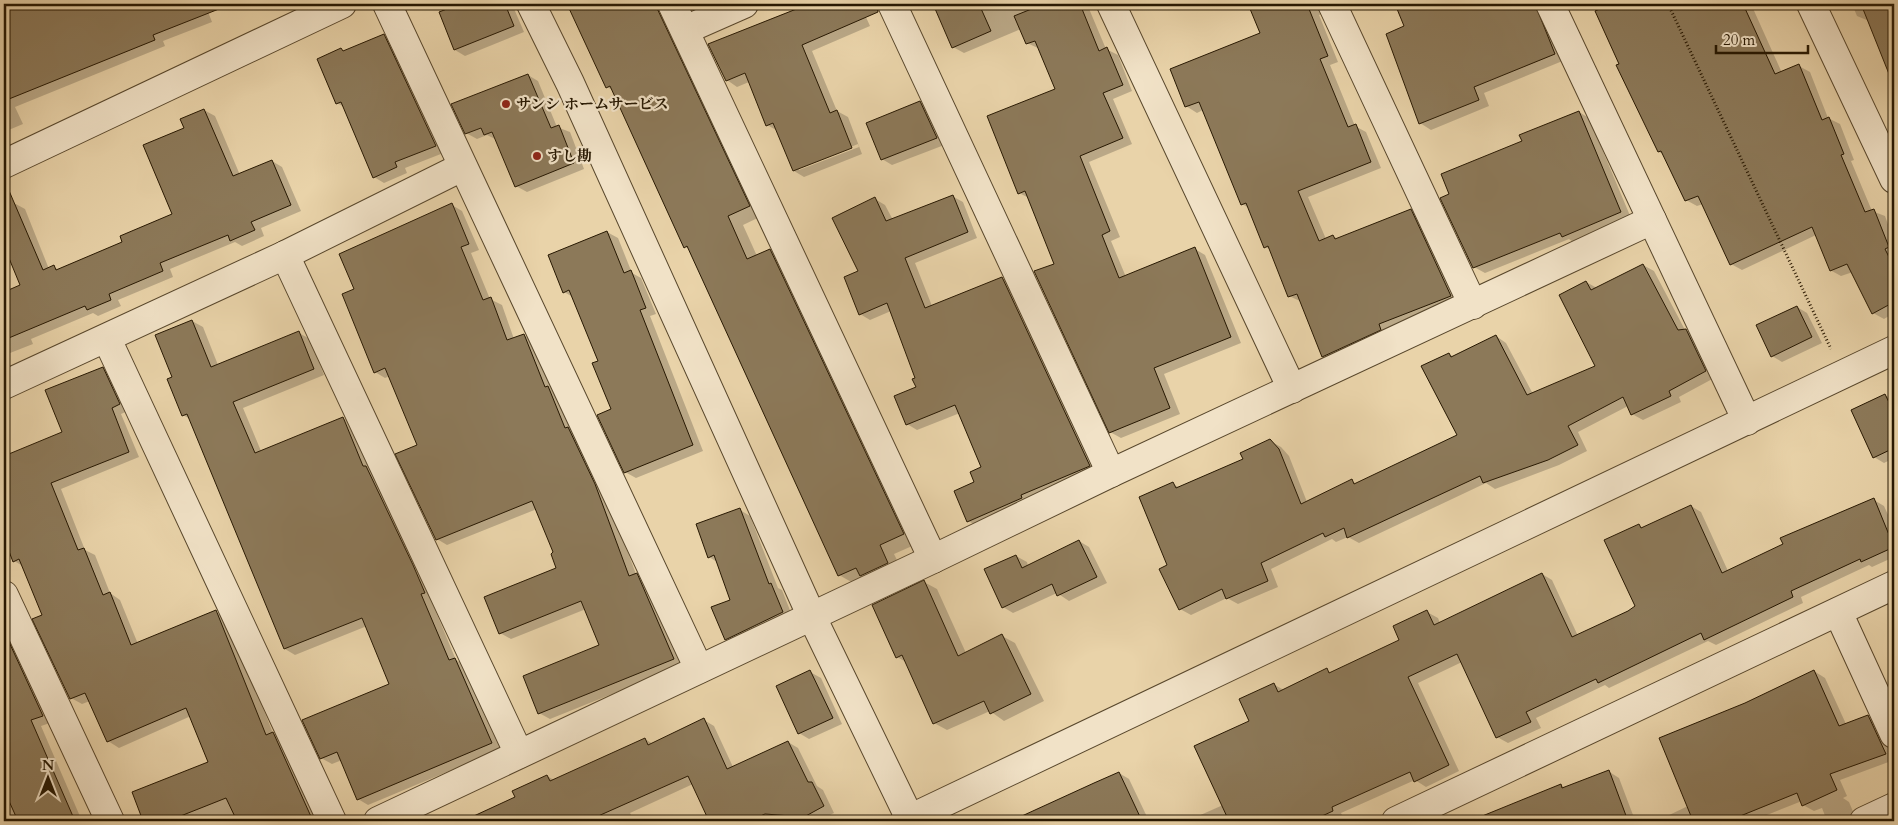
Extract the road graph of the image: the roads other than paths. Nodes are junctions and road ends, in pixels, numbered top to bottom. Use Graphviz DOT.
graph roads {
  1 [pos="342,4"];
  2 [pos="387,4"];
  3 [pos="531,4"];
  4 [pos="672,4"];
  5 [pos="744,4"];
  6 [pos="892,4"];
  7 [pos="1111,4"];
  8 [pos="1332,4"];
  9 [pos="1550,4"];
  10 [pos="1811,4"];
  11 [pos="685,30"];
  12 [pos="4,164"];
  13 [pos="462,167"];
  14 [pos="1894,179"];
  15 [pos="1652,220"];
  16 [pos="285,254"];
  17 [pos="1473,305"];
  18 [pos="106,339"];
  19 [pos="1894,350"];
  20 [pos="4,385"];
  21 [pos="1292,390"];
  22 [pos="1747,421"];
  23 [pos="1111,472"];
  24 [pos="933,559"];
  25 [pos="1894,585"];
  26 [pos="4,595"];
  27 [pos="1838,612"];
  28 [pos="812,617"];
  29 [pos="698,669"];
  30 [pos="1894,734"];
  31 [pos="519,754"];
  32 [pos="1894,807"];
  33 [pos="909,820"];
  34 [pos="110,821"];
  35 [pos="332,821"];
  36 [pos="378,821"];
  37 [pos="1396,821"];
  38 [pos="1864,821"];
  1 -- 12 [label="street"];
  2 -- 13 [label="street"];
  3 -- 28 [label="street"];
  4 -- 11 [label="street"];
  5 -- 11 [label="street"];
  6 -- 23 [label="street"];
  7 -- 21 [label="street"];
  8 -- 17 [label="street"];
  9 -- 15 [label="street"];
  10 -- 14 [label="street"];
  11 -- 24 [label="street"];
  13 -- 16 [label="street"];
  13 -- 29 [label="street"];
  15 -- 17 [label="street"];
  15 -- 22 [label="street"];
  16 -- 18 [label="street"];
  16 -- 31 [label="street"];
  17 -- 21 [label="street"];
  18 -- 20 [label="street"];
  18 -- 35 [label="street"];
  19 -- 22 [label="street"];
  21 -- 23 [label="street"];
  22 -- 33 [label="street"];
  23 -- 24 [label="street"];
  24 -- 28 [label="street"];
  25 -- 27 [label="street"];
  26 -- 34 [label="street"];
  27 -- 30 [label="street"];
  27 -- 37 [label="street"];
  28 -- 29 [label="street"];
  28 -- 33 [label="street"];
  29 -- 31 [label="street"];
  31 -- 36 [label="street"];
  32 -- 38 [label="street"];
}
